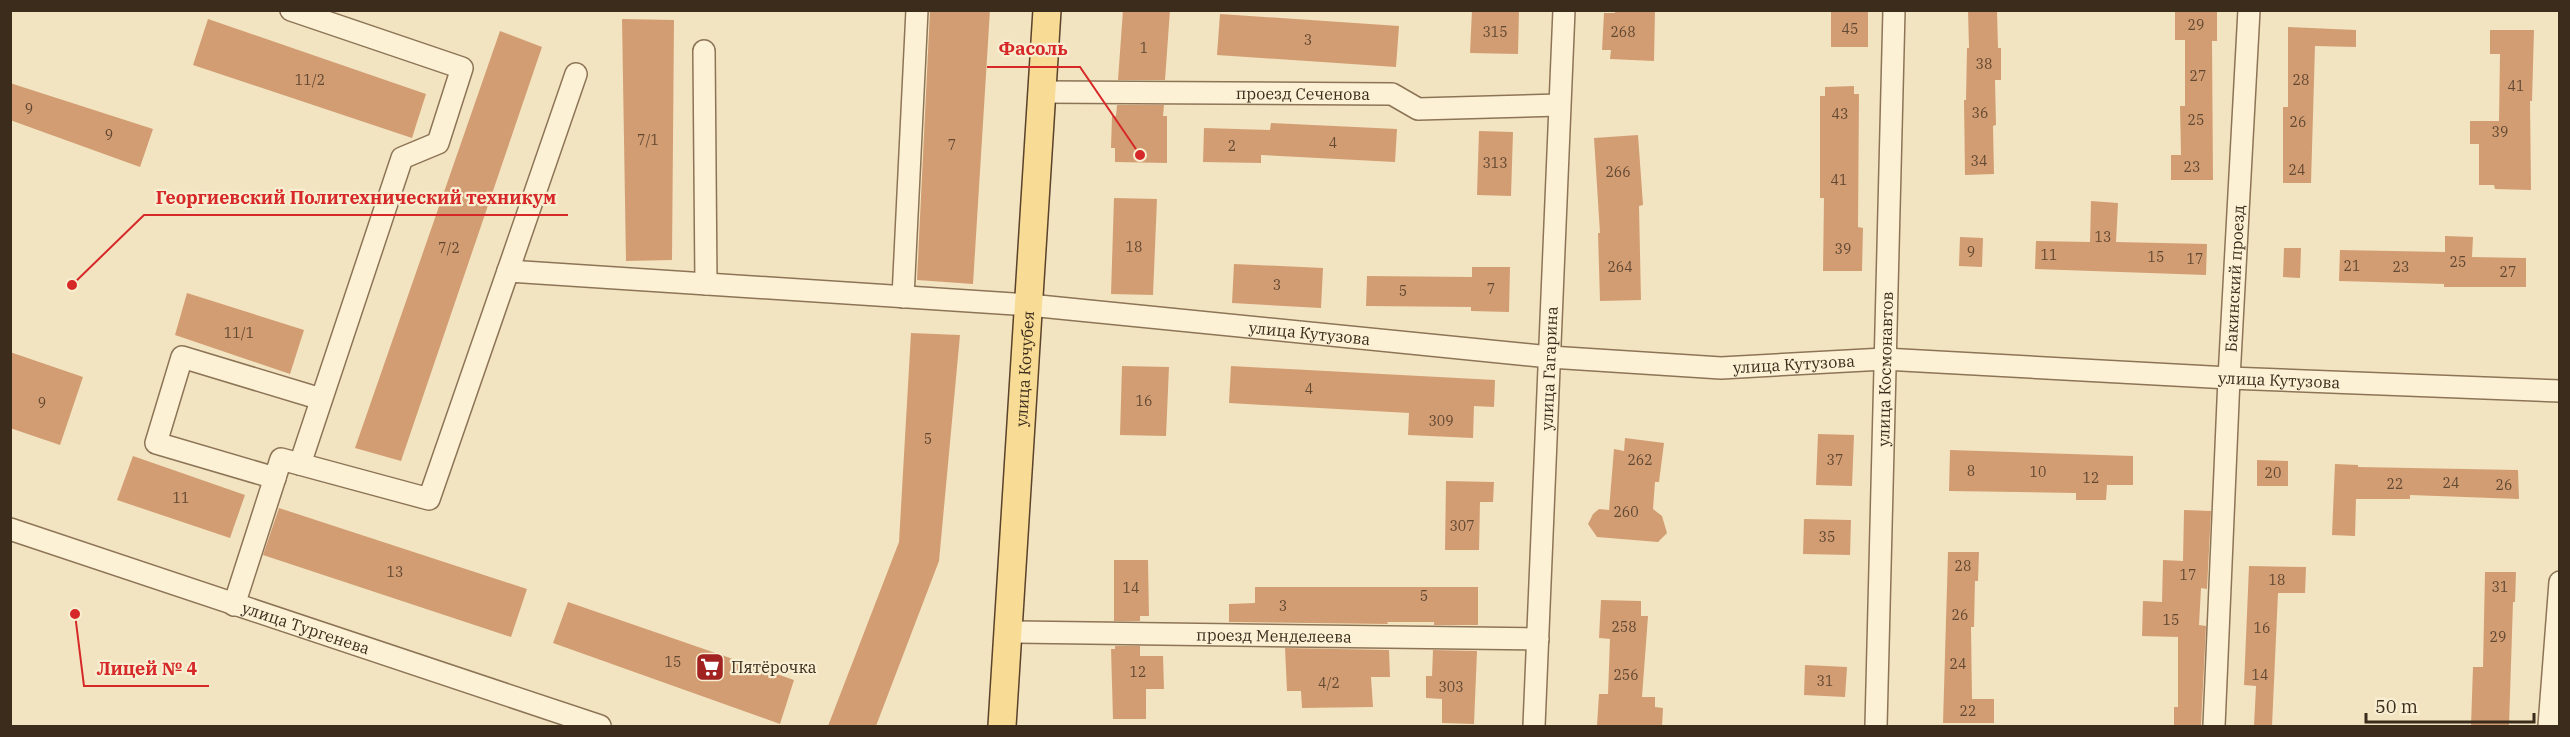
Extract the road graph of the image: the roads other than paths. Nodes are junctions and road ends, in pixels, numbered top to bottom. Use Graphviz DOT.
graph roads {
  1 [pos="291,10"];
  2 [pos="917,10"];
  3 [pos="1047,10"];
  4 [pos="1564,10"];
  5 [pos="1894,10"];
  6 [pos="2249,10"];
  7 [pos="704,51"];
  8 [pos="576,74"];
  9 [pos="1042,92"];
  10 [pos="1559,105"];
  11 [pos="508,271"];
  12 [pos="706,284"];
  13 [pos="903,297"];
  14 [pos="1029,305"];
  15 [pos="1550,357"];
  16 [pos="1884,359"];
  17 [pos="2229,378"];
  18 [pos="2559,391"];
  19 [pos="321,399"];
  20 [pos="300,464"];
  21 [pos="275,478"];
  22 [pos="10,530"];
  23 [pos="2559,582"];
  24 [pos="234,605"];
  25 [pos="1008,632"];
  26 [pos="1538,639"];
  27 [pos="600,726"];
  28 [pos="1002,726"];
  29 [pos="1534,726"];
  30 [pos="1876,726"];
  31 [pos="2214,726"];
  32 [pos="2549,726"];
  1 -- 19 [label="street"];
  2 -- 13 [label="street"];
  3 -- 9 [label="main road, улица Кочубея"];
  4 -- 10 [label="street, улица Гагарина"];
  5 -- 16 [label="street, улица Космонавтов"];
  6 -- 17 [label="street, Бакинский проезд"];
  7 -- 12 [label="street"];
  8 -- 11 [label="street"];
  9 -- 10 [label="street, проезд Сеченова"];
  9 -- 14 [label="main road, улица Кочубея"];
  10 -- 15 [label="street, улица Гагарина"];
  11 -- 12 [label="street, улица Кутузова"];
  11 -- 20 [label="street"];
  12 -- 13 [label="street, улица Кутузова"];
  13 -- 14 [label="street, улица Кутузова"];
  14 -- 15 [label="street, улица Кутузова"];
  14 -- 25 [label="main road, улица Кочубея"];
  15 -- 16 [label="street, улица Кутузова"];
  15 -- 26 [label="street, улица Гагарина"];
  16 -- 17 [label="street, улица Кутузова"];
  16 -- 30 [label="street, улица Космонавтов"];
  17 -- 18 [label="street, улица Кутузова"];
  17 -- 31 [label="street, Бакинский проезд"];
  19 -- 20 [label="street"];
  19 -- 21 [label="street"];
  20 -- 21 [label="street"];
  21 -- 24 [label="street"];
  22 -- 24 [label="street, улица Тургенева"];
  23 -- 32 [label="street"];
  24 -- 27 [label="street, улица Тургенева"];
  25 -- 26 [label="street, проезд Менделеева"];
  25 -- 28 [label="main road, улица Кочубея"];
  26 -- 29 [label="street, улица Гагарина"];
}
